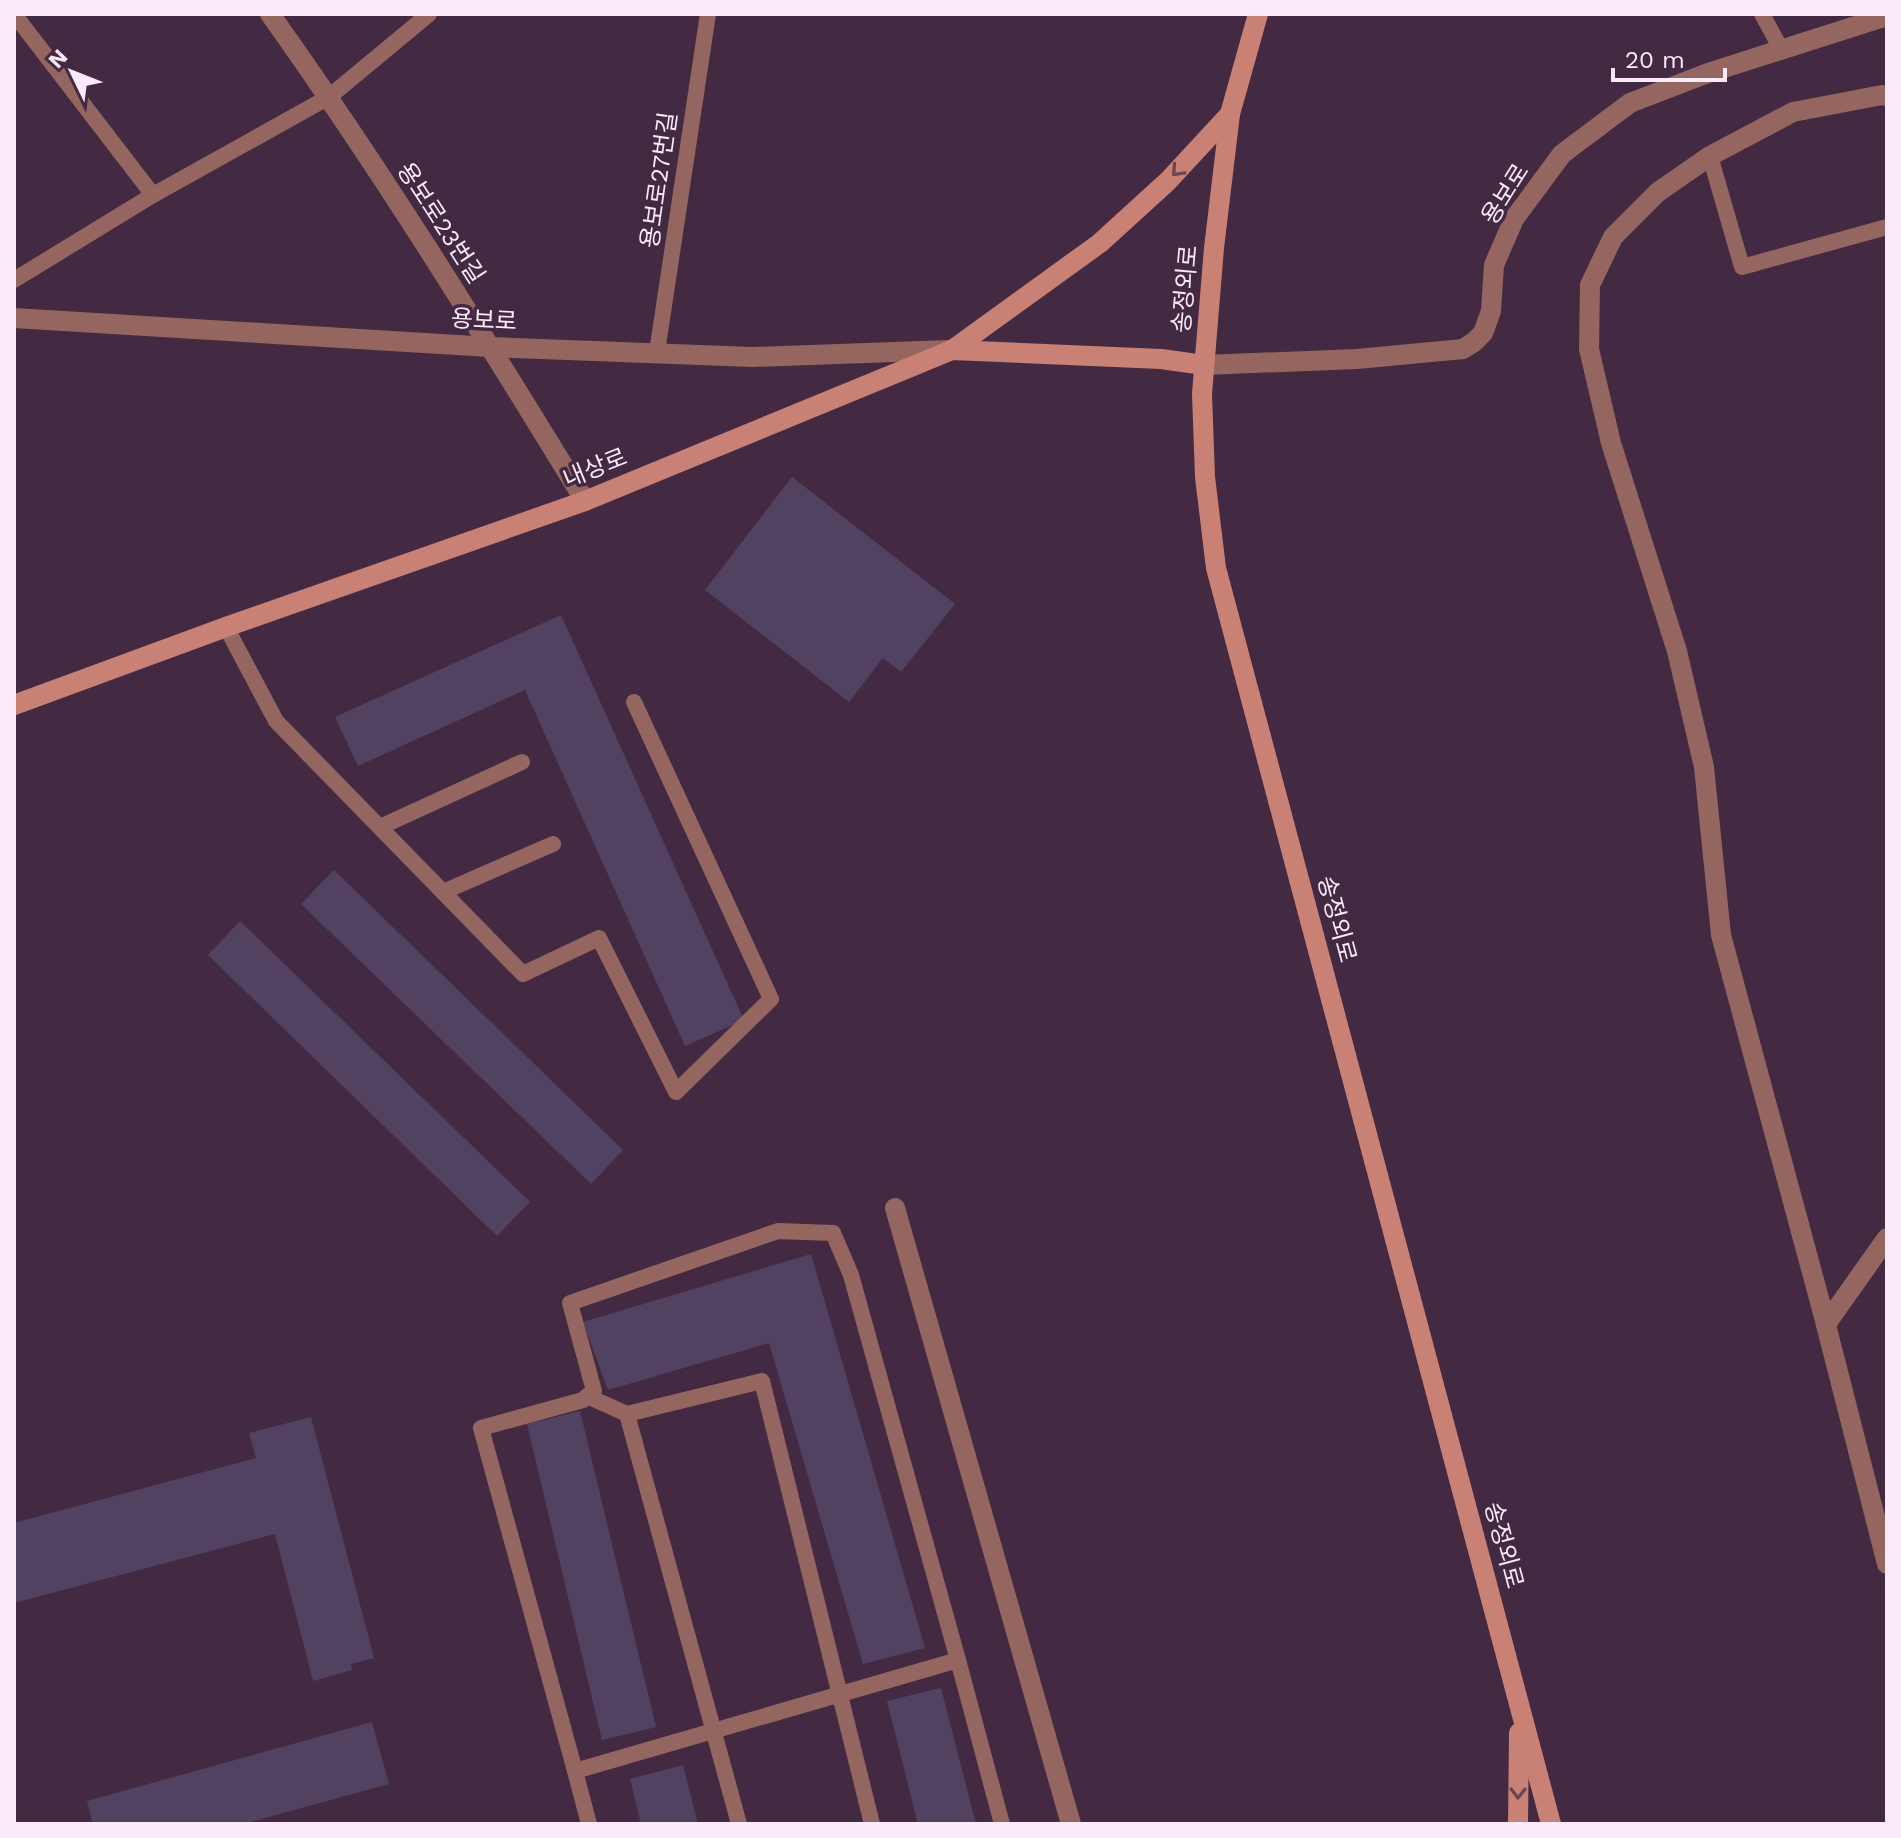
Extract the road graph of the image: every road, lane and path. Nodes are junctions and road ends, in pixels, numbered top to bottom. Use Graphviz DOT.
graph roads {
  1 [pos="14,14"];
  2 [pos="270,14"];
  3 [pos="429,14"];
  4 [pos="708,14"];
  5 [pos="1258,14"];
  6 [pos="1762,14"];
  7 [pos="1887,16"];
  8 [pos="1781,49"];
  9 [pos="1887,96"];
  10 [pos="329,97"];
  11 [pos="1230,114"];
  12 [pos="1710,156"];
  13 [pos="153,195"];
  14 [pos="1887,227"];
  15 [pos="14,280"];
  16 [pos="14,318"];
  17 [pos="490,347"];
  18 [pos="952,350"];
  19 [pos="657,352"];
  20 [pos="1204,365"];
  21 [pos="585,501"];
  22 [pos="226,627"];
  23 [pos="634,702"];
  24 [pos="14,705"];
  25 [pos="522,762"];
  26 [pos="380,827"];
  27 [pos="553,844"];
  28 [pos="443,892"];
  29 [pos="895,1208"];
  30 [pos="1887,1238"];
  31 [pos="1826,1324"];
  32 [pos="587,1396"];
  33 [pos="627,1414"];
  34 [pos="1887,1564"];
  35 [pos="958,1660"];
  36 [pos="839,1693"];
  37 [pos="1519,1705"];
  38 [pos="714,1732"];
  39 [pos="575,1771"];
  40 [pos="589,1824"];
  41 [pos="739,1824"];
  42 [pos="872,1824"];
  43 [pos="1002,1824"];
  44 [pos="1071,1824"];
  45 [pos="1518,1824"];
  46 [pos="1551,1824"];
  1 -- 13 [label="lane"];
  2 -- 10 [label="street, 용보로23번길"];
  3 -- 10 [label="lane"];
  4 -- 19 [label="lane, 용보로27번길"];
  5 -- 11 [label="street, 송정외로"];
  6 -- 8 [label="lane"];
  7 -- 8 [label="street, 용보로"];
  8 -- 20 [label="street, 용보로"];
  9 -- 12 [label="street"];
  10 -- 13 [label="lane"];
  10 -- 17 [label="street, 용보로23번길"];
  11 -- 18 [label="street, one-way"];
  11 -- 20 [label="street, 송정외로"];
  12 -- 14 [label="lane"];
  12 -- 31 [label="street"];
  13 -- 15 [label="lane"];
  16 -- 17 [label="street, 용보로"];
  17 -- 19 [label="street, 용보로"];
  17 -- 21 [label="street, 용보로23번길"];
  18 -- 19 [label="street, 용보로"];
  18 -- 20 [label="street, 내상로"];
  18 -- 21 [label="street, 내상로"];
  20 -- 37 [label="street, 송정외로"];
  21 -- 22 [label="street, 내상로"];
  22 -- 24 [label="street, 내상로"];
  22 -- 26 [label="lane"];
  23 -- 28 [label="lane"];
  25 -- 26 [label="lane"];
  26 -- 28 [label="lane"];
  27 -- 28 [label="lane"];
  29 -- 44 [label="street"];
  30 -- 31 [label="street"];
  31 -- 34 [label="street"];
  32 -- 33 [label="lane"];
  32 -- 35 [label="lane"];
  32 -- 39 [label="lane"];
  33 -- 36 [label="lane"];
  33 -- 38 [label="lane"];
  35 -- 36 [label="lane"];
  35 -- 43 [label="lane"];
  36 -- 38 [label="lane"];
  36 -- 42 [label="lane"];
  37 -- 45 [label="street, one-way"];
  37 -- 46 [label="street, 송정외로"];
  38 -- 39 [label="lane"];
  38 -- 41 [label="lane"];
  39 -- 40 [label="lane"];
}
